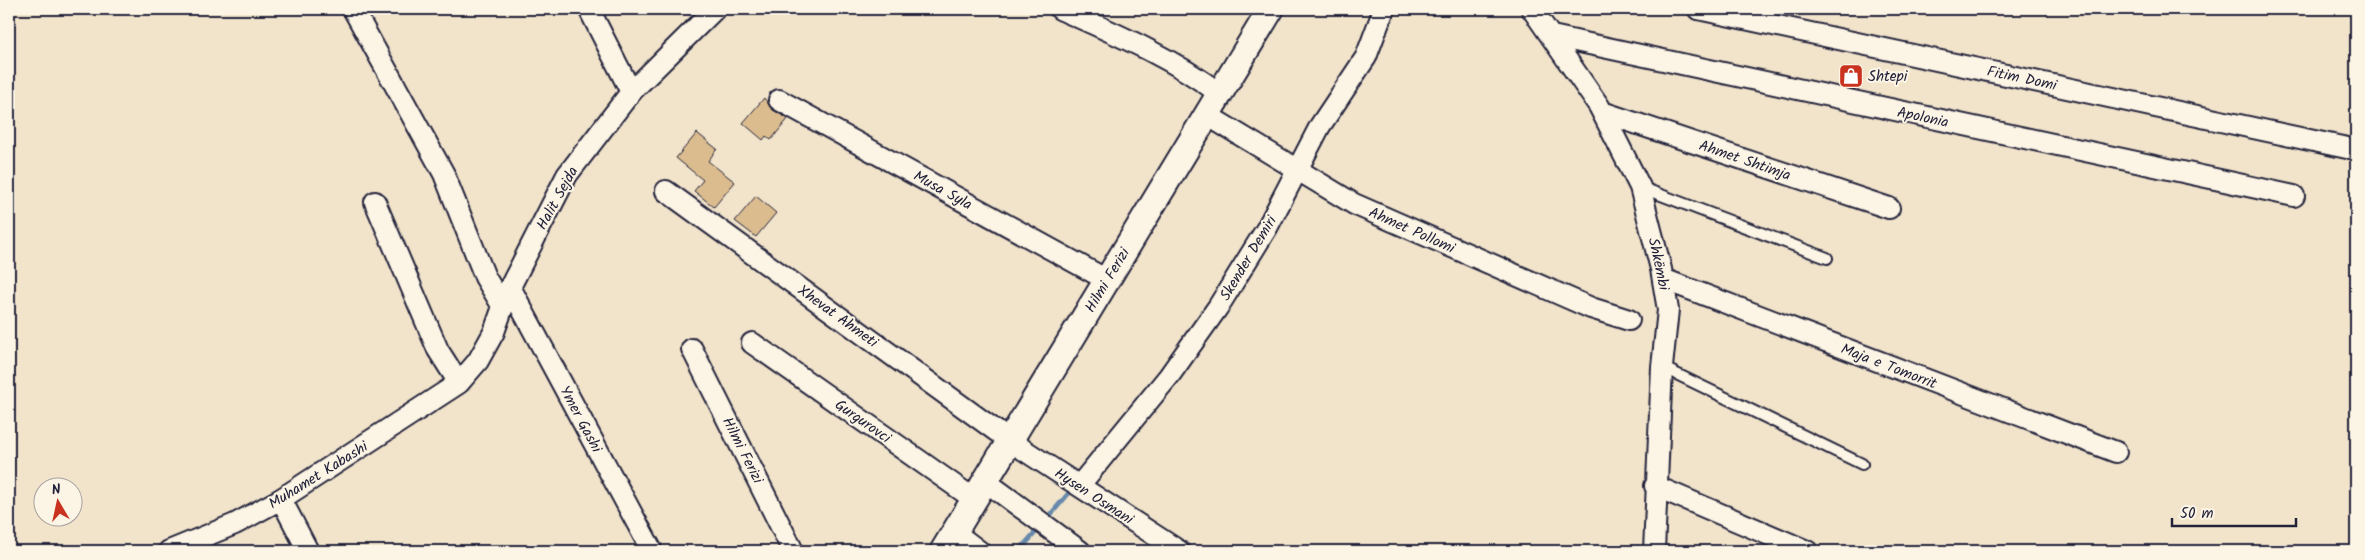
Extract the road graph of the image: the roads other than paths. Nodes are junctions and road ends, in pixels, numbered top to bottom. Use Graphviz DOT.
graph roads {
  1 [pos="353,9"];
  2 [pos="589,9"];
  3 [pos="715,9"];
  4 [pos="1060,9"];
  5 [pos="1271,9"];
  6 [pos="1384,9"];
  7 [pos="1532,9"];
  8 [pos="1698,9"];
  9 [pos="1552,36"];
  10 [pos="631,92"];
  11 [pos="1220,94"];
  12 [pos="779,100"];
  13 [pos="1602,112"];
  14 [pos="1207,115"];
  15 [pos="2347,148"];
  16 [pos="1291,168"];
  17 [pos="1640,187"];
  18 [pos="666,191"];
  19 [pos="2294,196"];
  20 [pos="375,202"];
  21 [pos="1889,208"];
  22 [pos="1827,258"];
  23 [pos="1663,279"];
  24 [pos="1107,280"];
  25 [pos="510,287"];
  26 [pos="503,307"];
  27 [pos="1629,320"];
  28 [pos="752,343"];
  29 [pos="692,350"];
  30 [pos="1662,367"];
  31 [pos="459,383"];
  32 [pos="1010,441"];
  33 [pos="2116,452"];
  34 [pos="1862,464"];
  35 [pos="1074,483"];
  36 [pos="1655,486"];
  37 [pos="980,490"];
  38 [pos="281,499"];
  39 [pos="949,542"];
  40 [pos="182,549"];
  41 [pos="308,551"];
  42 [pos="652,551"];
  43 [pos="793,551"];
  44 [pos="979,551"];
  45 [pos="1080,551"];
  46 [pos="1179,551"];
  47 [pos="1654,551"];
  48 [pos="1807,551"];
  1 -- 26 [label="street"];
  2 -- 10 [label="street"];
  3 -- 10 [label="street, Halit Sejda"];
  4 -- 11 [label="street"];
  5 -- 11 [label="street, Hilmi Ferizi"];
  6 -- 16 [label="street, Skender Demiri"];
  7 -- 9 [label="street, Shkëmbi"];
  8 -- 15 [label="street, Fitim Domi"];
  9 -- 13 [label="street, Shkëmbi"];
  9 -- 19 [label="street, Apolonia"];
  10 -- 25 [label="street, Halit Sejda"];
  11 -- 14 [label="street, Hilmi Ferizi"];
  12 -- 24 [label="street, Musa Syla"];
  13 -- 17 [label="street, Shkëmbi"];
  13 -- 21 [label="street, Ahmet Shtimja"];
  14 -- 16 [label="street, Ahmet Pollomi"];
  14 -- 24 [label="street, Hilmi Ferizi"];
  16 -- 27 [label="street, Ahmet Pollomi"];
  16 -- 35 [label="street, Skender Demiri"];
  17 -- 22 [label="lane"];
  17 -- 23 [label="street, Shkëmbi"];
  18 -- 32 [label="street, Xhevat Ahmeti"];
  20 -- 31 [label="street"];
  23 -- 30 [label="street, Shkëmbi"];
  23 -- 33 [label="street, Maja e Tomorrit"];
  24 -- 32 [label="street, Hilmi Ferizi"];
  25 -- 26 [label="street, Muhamet Kabashi"];
  25 -- 42 [label="street, Ymer Gashi"];
  26 -- 31 [label="street, Muhamet Kabashi"];
  28 -- 37 [label="street, Gurgurovci"];
  29 -- 43 [label="street, Hilmi Ferizi"];
  30 -- 34 [label="lane"];
  30 -- 36 [label="street, Shkëmbi"];
  31 -- 38 [label="street, Muhamet Kabashi"];
  32 -- 35 [label="street, Hysen Osmani"];
  32 -- 37 [label="street, Hilmi Ferizi"];
  35 -- 46 [label="street, Hysen Osmani"];
  36 -- 47 [label="street, Shkëmbi"];
  36 -- 48 [label="street"];
  37 -- 39 [label="street, Hilmi Ferizi"];
  37 -- 45 [label="street, Gurgurovci"];
  38 -- 40 [label="street, Muhamet Kabashi"];
  38 -- 41 [label="street"];
  39 -- 44 [label="street"];
}
